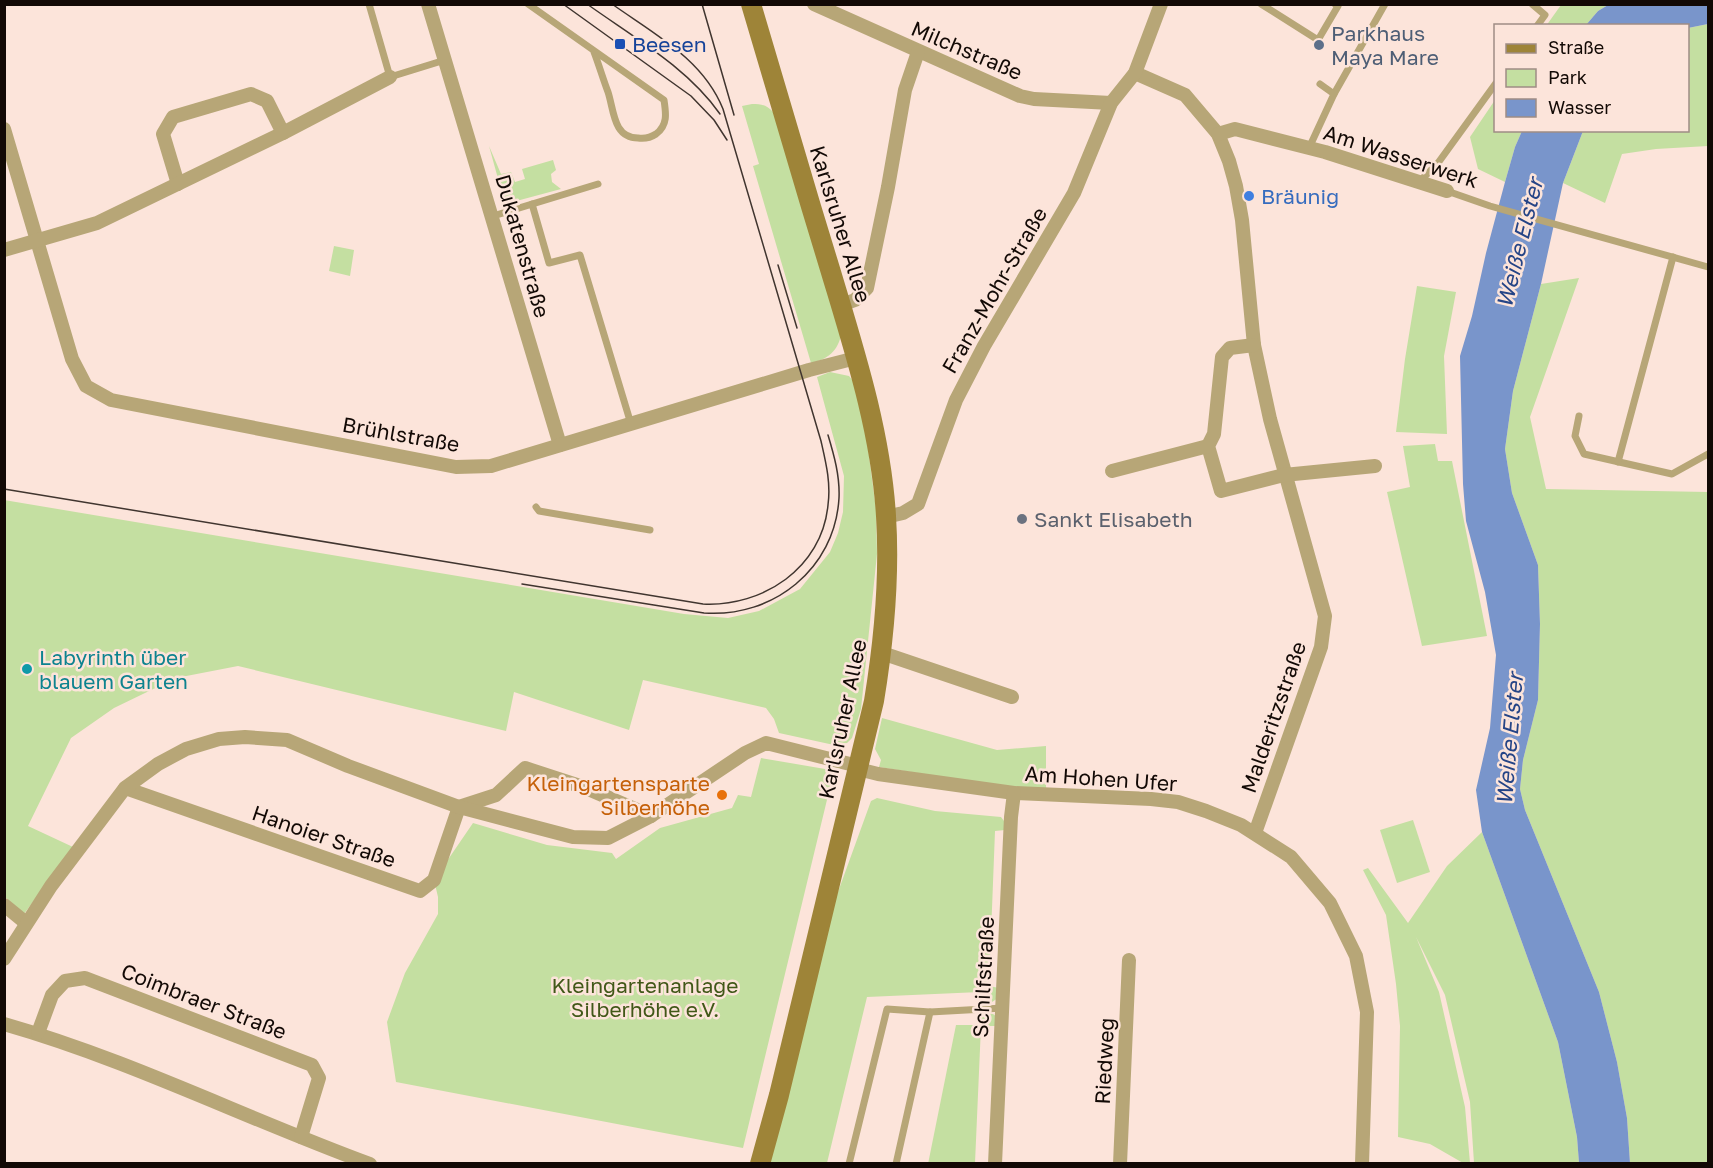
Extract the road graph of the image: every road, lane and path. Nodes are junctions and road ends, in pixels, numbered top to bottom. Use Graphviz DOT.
graph roads {
  1 [pos="369,4"];
  2 [pos="428,4"];
  3 [pos="528,4"];
  4 [pos="751,4"];
  5 [pos="814,4"];
  6 [pos="1161,4"];
  7 [pos="1261,4"];
  8 [pos="1335,4"];
  9 [pos="1385,4"];
  10 [pos="1532,4"];
  11 [pos="1538,24"];
  12 [pos="594,52"];
  13 [pos="918,52"];
  14 [pos="445,60"];
  15 [pos="1135,73"];
  16 [pos="390,77"];
  17 [pos="1320,84"];
  18 [pos="1494,86"];
  19 [pos="1334,94"];
  20 [pos="1111,103"];
  21 [pos="4,129"];
  22 [pos="283,133"];
  23 [pos="1218,134"];
  24 [pos="1309,148"];
  25 [pos="1420,181"];
  26 [pos="178,184"];
  27 [pos="598,184"];
  28 [pos="1447,191"];
  29 [pos="532,204"];
  30 [pos="493,216"];
  31 [pos="38,240"];
  32 [pos="4,250"];
  33 [pos="1673,257"];
  34 [pos="1708,267"];
  35 [pos="841,305"];
  36 [pos="1254,345"];
  37 [pos="856,358"];
  38 [pos="1579,416"];
  39 [pos="631,424"];
  40 [pos="560,445"];
  41 [pos="1208,446"];
  42 [pos="1708,453"];
  43 [pos="1618,462"];
  44 [pos="1375,466"];
  45 [pos="1112,471"];
  46 [pos="1284,475"];
  47 [pos="536,507"];
  48 [pos="886,517"];
  49 [pos="650,530"];
  50 [pos="882,652"];
  51 [pos="1012,697"];
  52 [pos="858,768"];
  53 [pos="125,788"];
  54 [pos="1014,793"];
  55 [pos="459,807"];
  56 [pos="651,816"];
  57 [pos="1255,833"];
  58 [pos="4,905"];
  59 [pos="26,923"];
  60 [pos="4,959"];
  61 [pos="1129,960"];
  62 [pos="1002,1008"];
  63 [pos="930,1012"];
  64 [pos="4,1023"];
  65 [pos="38,1033"];
  66 [pos="300,1137"];
  67 [pos="370,1164"];
  68 [pos="760,1164"];
  69 [pos="849,1164"];
  70 [pos="896,1164"];
  71 [pos="995,1164"];
  72 [pos="1120,1164"];
  73 [pos="1362,1164"];
  1 -- 16 [label="lane"];
  2 -- 14 [label="street, Dukatenstraße"];
  3 -- 12 [label="lane"];
  4 -- 35 [label="street, Karlsruher Allee"];
  5 -- 13 [label="street, Milchstraße"];
  6 -- 15 [label="street, Franz-Mohr-Straße"];
  7 -- 8 [label="lane"];
  9 -- 19 [label="lane"];
  10 -- 11 [label="lane"];
  12 -- 12 [label="lane"];
  13 -- 20 [label="street, Milchstraße"];
  13 -- 35 [label="street"];
  14 -- 16 [label="lane"];
  14 -- 30 [label="street, Dukatenstraße"];
  15 -- 20 [label="street, Franz-Mohr-Straße"];
  15 -- 23 [label="street, Malderitzstraße"];
  16 -- 22 [label="street"];
  17 -- 19 [label="lane"];
  18 -- 25 [label="lane"];
  19 -- 24 [label="lane"];
  20 -- 48 [label="street, Franz-Mohr-Straße"];
  21 -- 31 [label="street, Brühlstraße"];
  22 -- 26 [label="street"];
  22 -- 26 [label="street"];
  23 -- 24 [label="street, Am Wasserwerk"];
  23 -- 36 [label="street, Malderitzstraße"];
  24 -- 25 [label="street, Am Wasserwerk"];
  25 -- 28 [label="street, Am Wasserwerk"];
  26 -- 31 [label="street"];
  27 -- 29 [label="lane"];
  28 -- 33 [label="lane, Am Wasserwerk"];
  29 -- 30 [label="lane"];
  29 -- 39 [label="lane"];
  30 -- 40 [label="street, Dukatenstraße"];
  31 -- 32 [label="street"];
  31 -- 40 [label="street, Brühlstraße"];
  33 -- 34 [label="lane, Am Wasserwerk"];
  33 -- 43 [label="lane"];
  35 -- 37 [label="street, Karlsruher Allee"];
  36 -- 41 [label="street"];
  36 -- 46 [label="street, Malderitzstraße"];
  37 -- 39 [label="street, Brühlstraße"];
  37 -- 48 [label="street, Karlsruher Allee"];
  38 -- 43 [label="lane"];
  39 -- 40 [label="street, Brühlstraße"];
  41 -- 45 [label="street"];
  41 -- 46 [label="street"];
  42 -- 43 [label="lane"];
  44 -- 46 [label="street"];
  46 -- 57 [label="street, Malderitzstraße"];
  47 -- 49 [label="lane"];
  48 -- 50 [label="street, Karlsruher Allee"];
  50 -- 51 [label="street"];
  50 -- 52 [label="street, Karlsruher Allee"];
  52 -- 54 [label="street, Am Hohen Ufer"];
  52 -- 56 [label="street"];
  52 -- 68 [label="street, Karlsruher Allee"];
  53 -- 55 [label="street"];
  53 -- 55 [label="street, Hanoier Straße"];
  53 -- 59 [label="street"];
  54 -- 57 [label="street, Am Hohen Ufer"];
  54 -- 62 [label="street, Schilfstraße"];
  55 -- 56 [label="street"];
  55 -- 56 [label="street"];
  57 -- 73 [label="street, Am Hohen Ufer"];
  58 -- 59 [label="street"];
  59 -- 60 [label="street"];
  61 -- 72 [label="street, Riedweg"];
  62 -- 63 [label="lane"];
  62 -- 71 [label="street, Schilfstraße"];
  63 -- 69 [label="lane"];
  63 -- 70 [label="lane"];
  64 -- 65 [label="street"];
  65 -- 66 [label="street"];
  65 -- 66 [label="street, Coimbraer Straße"];
  66 -- 67 [label="street"];
}
